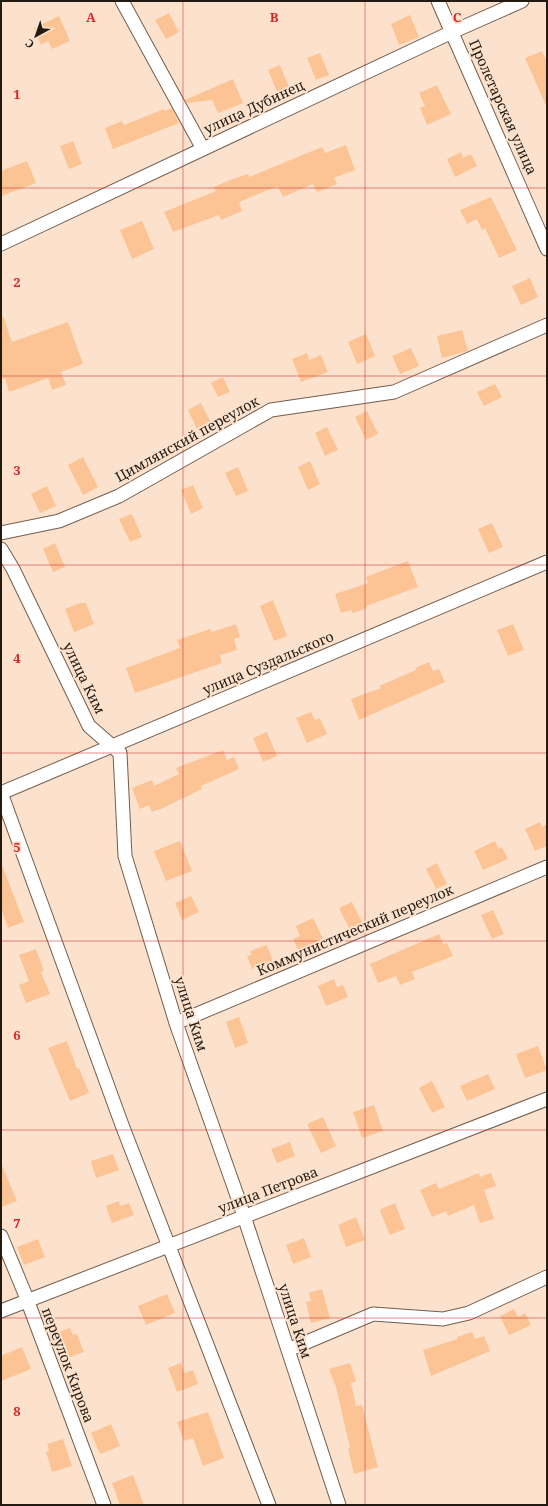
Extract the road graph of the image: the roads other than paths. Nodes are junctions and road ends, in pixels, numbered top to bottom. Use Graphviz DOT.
graph roads {
  1 [pos="122,1"];
  2 [pos="438,1"];
  3 [pos="522,1"];
  4 [pos="452,32"];
  5 [pos="203,149"];
  6 [pos="1,244"];
  7 [pos="547,249"];
  8 [pos="547,325"];
  9 [pos="1,533"];
  10 [pos="1,549"];
  11 [pos="547,562"];
  12 [pos="112,746"];
  13 [pos="1,793"];
  14 [pos="547,867"];
  15 [pos="176,1023"];
  16 [pos="547,1099"];
  17 [pos="244,1217"];
  18 [pos="1,1236"];
  19 [pos="170,1246"];
  20 [pos="547,1277"];
  21 [pos="27,1301"];
  22 [pos="1,1311"];
  23 [pos="288,1350"];
  24 [pos="104,1505"];
  25 [pos="269,1505"];
  26 [pos="339,1505"];
  1 -- 5 [label="street"];
  2 -- 4 [label="street, Пролетарская улица"];
  3 -- 4 [label="street, улица Дубинец"];
  4 -- 5 [label="street, улица Дубинец"];
  4 -- 7 [label="street, Пролетарская улица"];
  5 -- 6 [label="street, улица Дубинец"];
  8 -- 9 [label="street, Цимлянский переулок"];
  10 -- 12 [label="street, улица Ким"];
  11 -- 12 [label="street, улица Суздальского"];
  12 -- 13 [label="street, улица Суздальского"];
  12 -- 15 [label="street, улица Ким"];
  13 -- 19 [label="street"];
  14 -- 15 [label="street, Коммунистический переулок"];
  15 -- 17 [label="street, улица Ким"];
  16 -- 17 [label="street, улица Петрова"];
  17 -- 19 [label="street, улица Петрова"];
  17 -- 23 [label="street, улица Ким"];
  18 -- 21 [label="street, переулок Кирова"];
  19 -- 21 [label="street, улица Петрова"];
  19 -- 25 [label="street"];
  20 -- 23 [label="street"];
  21 -- 22 [label="street, улица Петрова"];
  21 -- 24 [label="street, переулок Кирова"];
  23 -- 26 [label="street, улица Ким"];
}
